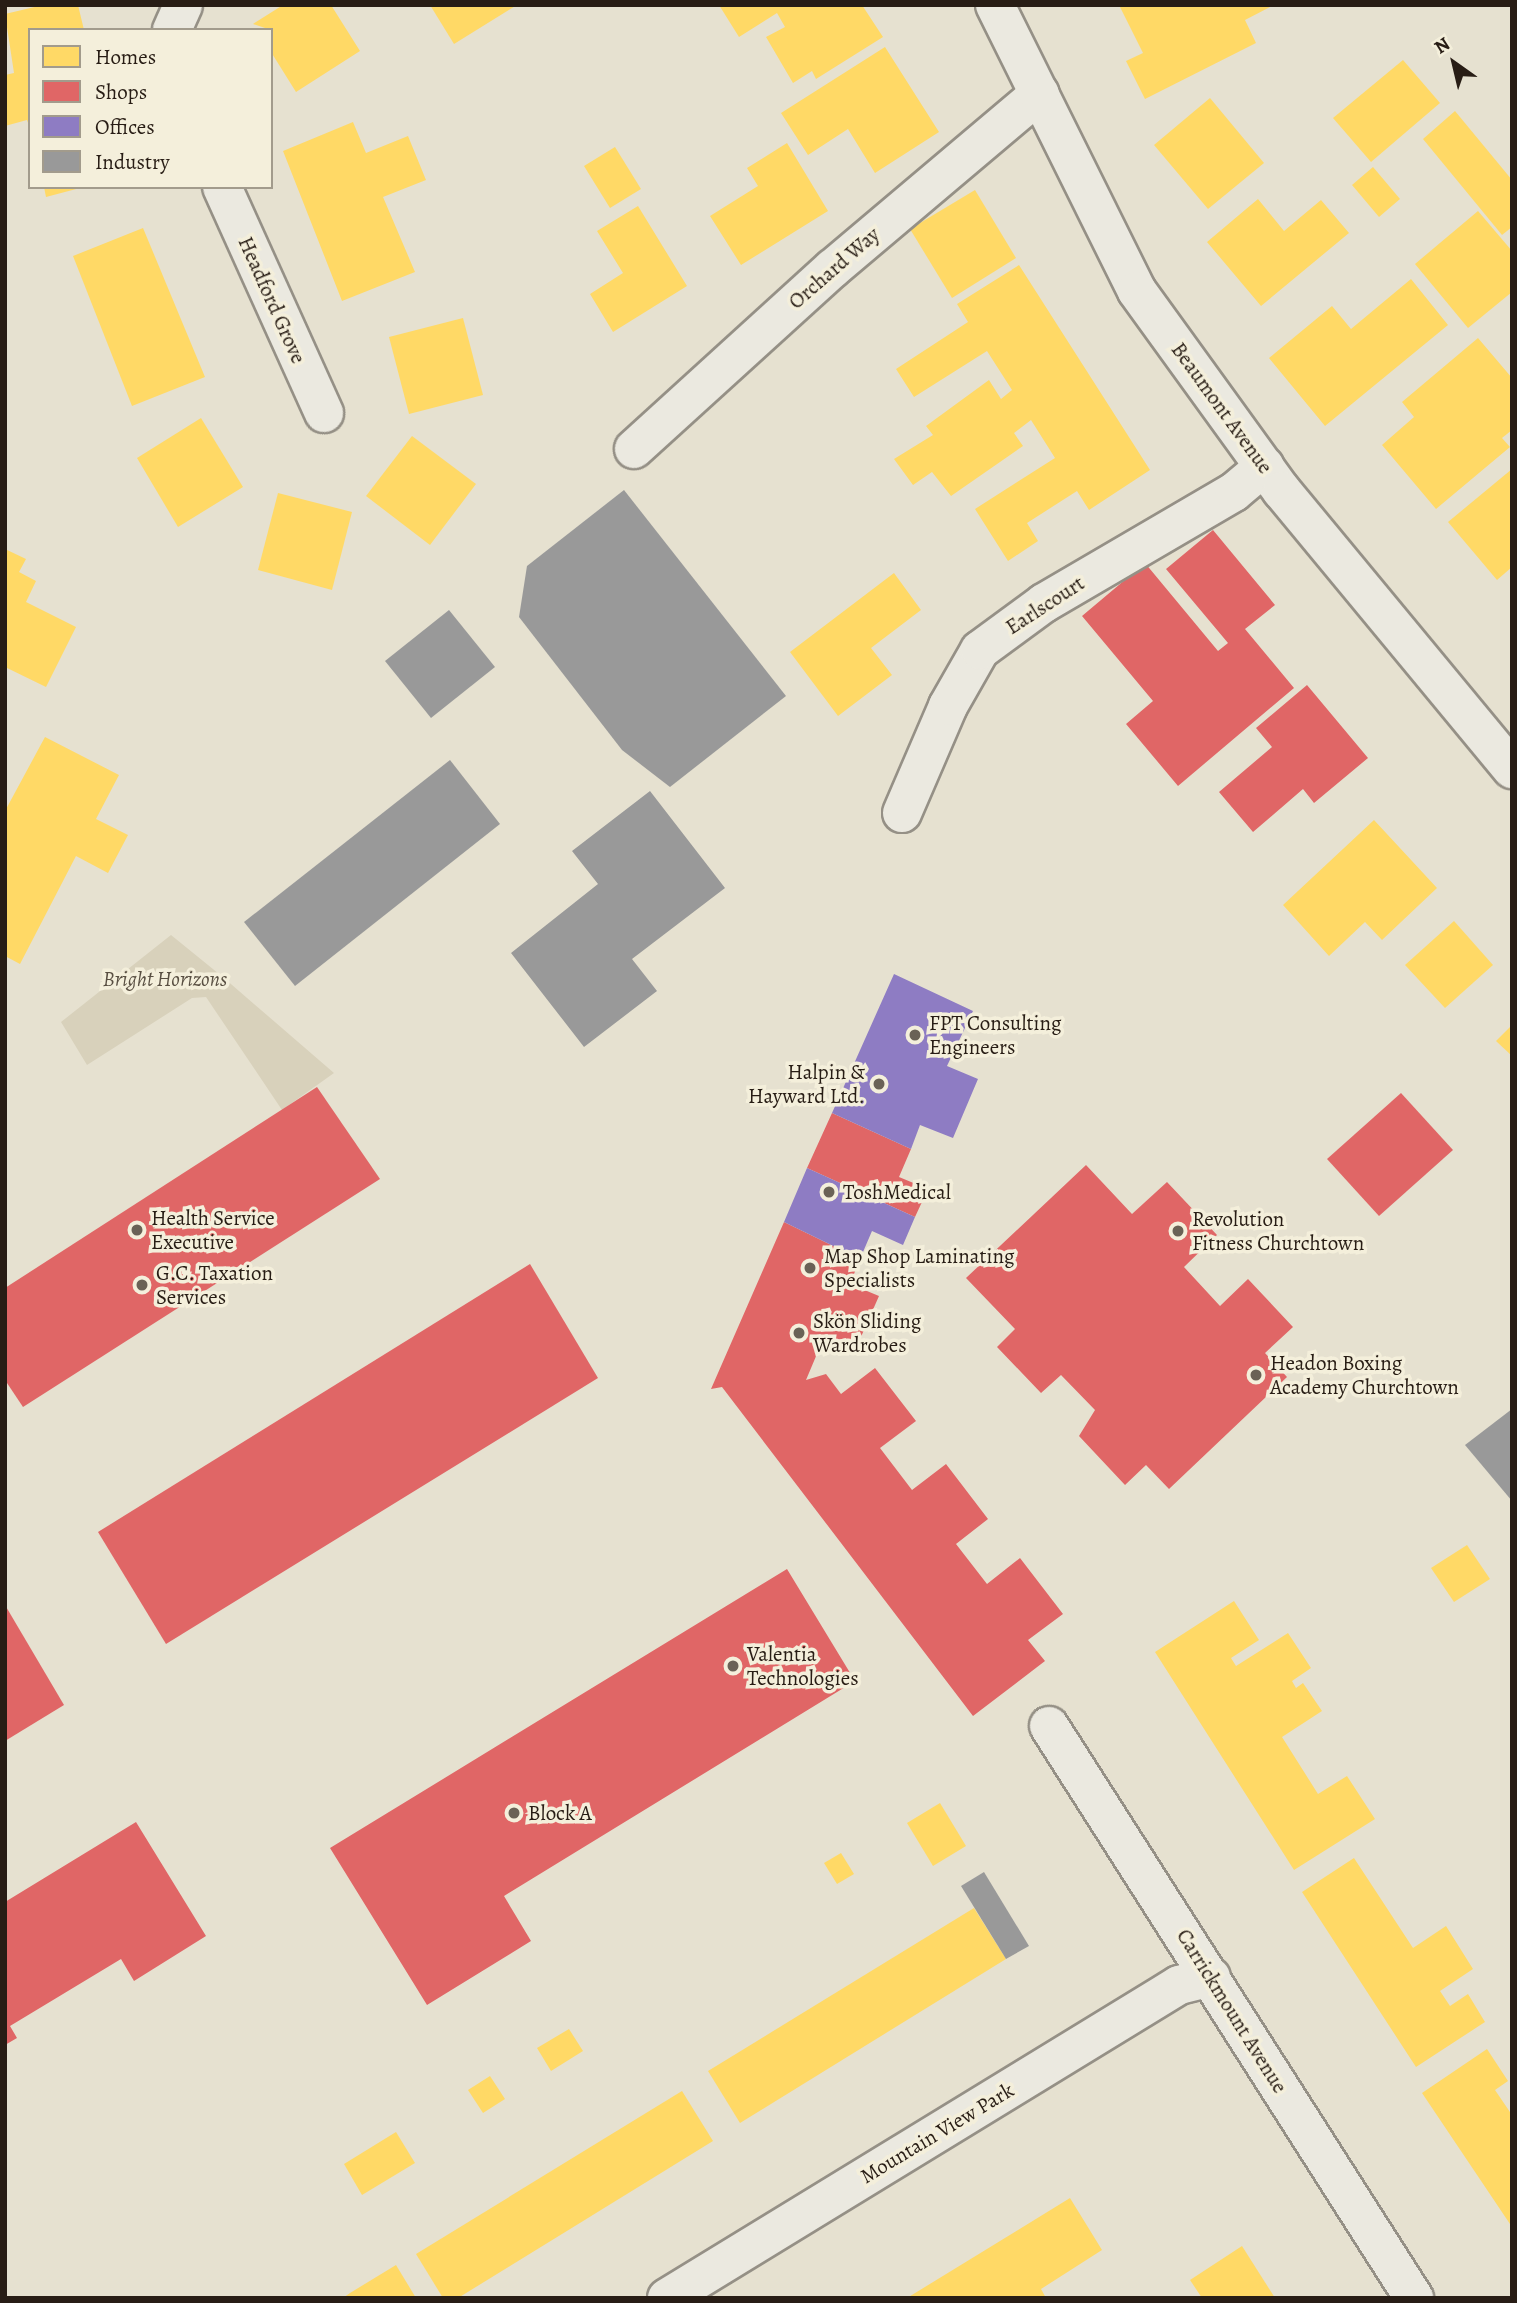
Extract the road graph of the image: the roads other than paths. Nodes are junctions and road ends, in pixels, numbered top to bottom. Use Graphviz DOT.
graph roads {
  1 [pos="183,5"];
  2 [pos="995,5"];
  3 [pos="173,28"];
  4 [pos="1040,93"];
  5 [pos="223,189"];
  6 [pos="324,412"];
  7 [pos="634,449"];
  8 [pos="1265,466"];
  9 [pos="1512,769"];
  10 [pos="902,813"];
  11 [pos="1049,1726"];
  12 [pos="1211,1977"];
  13 [pos="667,2298"];
  14 [pos="1414,2298"];
  1 -- 3 [label="street"];
  2 -- 4 [label="street, Beaumont Avenue"];
  4 -- 7 [label="street, Orchard Way"];
  4 -- 8 [label="street, Beaumont Avenue"];
  5 -- 6 [label="street, Headford Grove"];
  8 -- 9 [label="street, Beaumont Avenue"];
  8 -- 10 [label="street, Earlscourt"];
  11 -- 12 [label="street, Carrickmount Avenue"];
  12 -- 13 [label="street, Mountain View Park"];
  12 -- 14 [label="street, Carrickmount Avenue"];
}
